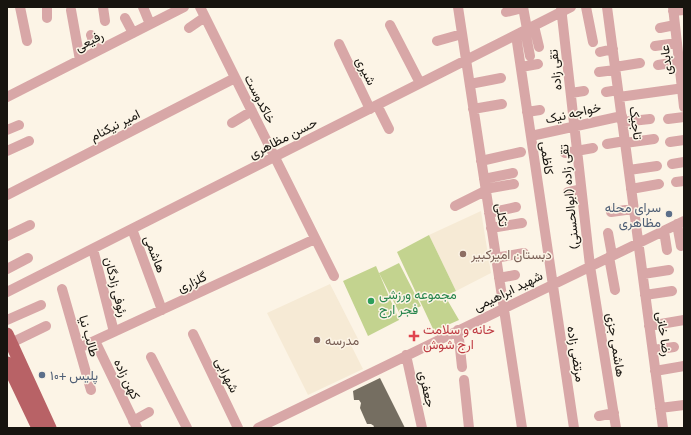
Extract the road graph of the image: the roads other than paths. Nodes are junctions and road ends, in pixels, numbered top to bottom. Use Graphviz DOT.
graph roads {
  1 [pos="20,7"];
  2 [pos="47,7"];
  3 [pos="103,7"];
  4 [pos="143,7"];
  5 [pos="184,7"];
  6 [pos="200,7"];
  7 [pos="458,7"];
  8 [pos="571,7"];
  9 [pos="586,7"];
  10 [pos="607,7"];
  11 [pos="523,8"];
  12 [pos="561,9"];
  13 [pos="673,9"];
  14 [pos="71,10"];
  15 [pos="684,10"];
  16 [pos="506,12"];
  17 [pos="47,18"];
  18 [pos="125,18"];
  19 [pos="205,18"];
  20 [pos="105,21"];
  21 [pos="150,24"];
  22 [pos="390,25"];
  23 [pos="675,26"];
  24 [pos="189,28"];
  25 [pos="529,28"];
  26 [pos="660,28"];
  27 [pos="133,33"];
  28 [pos="462,34"];
  29 [pos="91,35"];
  30 [pos="516,35"];
  31 [pos="679,39"];
  32 [pos="27,41"];
  33 [pos="437,41"];
  34 [pos="593,42"];
  35 [pos="339,44"];
  36 [pos="655,46"];
  37 [pos="539,47"];
  38 [pos="613,49"];
  39 [pos="97,51"];
  40 [pos="600,52"];
  41 [pos="530,56"];
  42 [pos="80,60"];
  43 [pos="466,60"];
  44 [pos="681,62"];
  45 [pos="640,63"];
  46 [pos="538,64"];
  47 [pos="658,65"];
  48 [pos="520,67"];
  49 [pos="615,69"];
  50 [pos="599,72"];
  51 [pos="235,78"];
  52 [pos="501,78"];
  53 [pos="420,83"];
  54 [pos="470,84"];
  55 [pos="683,88"];
  56 [pos="584,91"];
  57 [pos="606,92"];
  58 [pos="571,93"];
  59 [pos="619,94"];
  60 [pos="7,97"];
  61 [pos="502,104"];
  62 [pos="373,107"];
  63 [pos="684,107"];
  64 [pos="473,109"];
  65 [pos="540,110"];
  66 [pos="252,111"];
  67 [pos="527,112"];
  68 [pos="684,117"];
  69 [pos="650,118"];
  70 [pos="622,119"];
  71 [pos="668,120"];
  72 [pos="232,123"];
  73 [pos="19,125"];
  74 [pos="574,126"];
  75 [pos="389,129"];
  76 [pos="7,130"];
  77 [pos="531,136"];
  78 [pos="654,139"];
  79 [pos="684,140"];
  80 [pos="28,141"];
  81 [pos="625,142"];
  82 [pos="670,142"];
  83 [pos="607,144"];
  84 [pos="592,148"];
  85 [pos="577,150"];
  86 [pos="7,151"];
  87 [pos="521,152"];
  88 [pos="565,153"];
  89 [pos="274,157"];
  90 [pos="481,161"];
  91 [pos="684,162"];
  92 [pos="672,164"];
  93 [pos="657,166"];
  94 [pos="629,170"];
  95 [pos="513,173"];
  96 [pos="514,184"];
  97 [pos="660,184"];
  98 [pos="485,186"];
  99 [pos="581,189"];
  100 [pos="631,189"];
  101 [pos="568,192"];
  102 [pos="7,195"];
  103 [pos="455,206"];
  104 [pos="516,207"];
  105 [pos="633,209"];
  106 [pos="611,212"];
  107 [pos="489,214"];
  108 [pos="522,223"];
  109 [pos="680,223"];
  110 [pos="30,225"];
  111 [pos="491,228"];
  112 [pos="132,229"];
  113 [pos="664,231"];
  114 [pos="608,233"];
  115 [pos="7,236"];
  116 [pos="315,239"];
  117 [pos="638,243"];
  118 [pos="681,246"];
  119 [pos="93,248"];
  120 [pos="667,250"];
  121 [pos="524,253"];
  122 [pos="611,256"];
  123 [pos="28,258"];
  124 [pos="496,258"];
  125 [pos="590,266"];
  126 [pos="7,269"];
  127 [pos="669,270"];
  128 [pos="332,272"];
  129 [pos="643,274"];
  130 [pos="515,275"];
  131 [pos="499,278"];
  132 [pos="552,284"];
  133 [pos="62,289"];
  134 [pos="615,290"];
  135 [pos="672,291"];
  136 [pos="7,292"];
  137 [pos="645,295"];
  138 [pos="41,305"];
  139 [pos="504,308"];
  140 [pos="162,310"];
  141 [pos="7,320"];
  142 [pos="684,320"];
  143 [pos="46,326"];
  144 [pos="650,326"];
  145 [pos="458,330"];
  146 [pos="114,332"];
  147 [pos="193,334"];
  148 [pos="9,339"];
  149 [pos="94,341"];
  150 [pos="674,347"];
  151 [pos="79,348"];
  152 [pos="653,350"];
  153 [pos="406,355"];
  154 [pos="152,357"];
  155 [pos="684,366"];
  156 [pos="462,367"];
  157 [pos="655,370"];
  158 [pos="9,372"];
  159 [pos="464,380"];
  160 [pos="91,390"];
  161 [pos="684,405"];
  162 [pos="660,408"];
  163 [pos="149,412"];
  164 [pos="614,413"];
  165 [pos="599,416"];
  166 [pos="135,424"];
  167 [pos="38,428"];
  168 [pos="50,428"];
  169 [pos="187,428"];
  170 [pos="238,428"];
  171 [pos="258,428"];
  172 [pos="422,428"];
  173 [pos="469,428"];
  174 [pos="522,428"];
  175 [pos="574,428"];
  176 [pos="616,428"];
  177 [pos="663,428"];
  1 -- 32 [label="street"];
  2 -- 17 [label="street"];
  3 -- 20 [label="street"];
  4 -- 21 [label="street"];
  5 -- 21 [label="street, رفیعی"];
  6 -- 19 [label="street, خاکدوست"];
  7 -- 28 [label="street, تکلی"];
  8 -- 12 [label="street, حسن مظاهری"];
  9 -- 34 [label="street"];
  10 -- 38 [label="street, تاجیک"];
  11 -- 16 [label="street"];
  11 -- 25 [label="street"];
  12 -- 25 [label="street, حسن مظاهری"];
  12 -- 58 [label="street, تقی زاده"];
  13 -- 15 [label="street, عابدی"];
  13 -- 23 [label="street, عابدی"];
  14 -- 42 [label="street"];
  18 -- 27 [label="street"];
  19 -- 24 [label="street"];
  19 -- 51 [label="street, خاکدوست"];
  21 -- 27 [label="street, رفیعی"];
  22 -- 53 [label="street"];
  23 -- 26 [label="street"];
  23 -- 31 [label="street, عابدی"];
  25 -- 30 [label="street, حسن مظاهری"];
  25 -- 37 [label="street"];
  25 -- 41 [label="street"];
  27 -- 39 [label="street, رفیعی"];
  28 -- 33 [label="street"];
  28 -- 43 [label="street, تکلی"];
  29 -- 39 [label="street"];
  30 -- 43 [label="street, حسن مظاهری"];
  30 -- 48 [label="street, کاظمی"];
  31 -- 36 [label="street"];
  31 -- 44 [label="street, عابدی"];
  35 -- 62 [label="street, شیری"];
  38 -- 40 [label="street"];
  38 -- 49 [label="street, تاجیک"];
  39 -- 42 [label="street, رفیعی"];
  42 -- 60 [label="street, رفیعی"];
  43 -- 53 [label="street, حسن مظاهری"];
  43 -- 54 [label="street, تکلی"];
  44 -- 47 [label="street"];
  44 -- 55 [label="street, عابدی"];
  45 -- 49 [label="street"];
  46 -- 48 [label="street"];
  48 -- 67 [label="street, کاظمی"];
  49 -- 50 [label="street"];
  49 -- 59 [label="street, تاجیک"];
  51 -- 66 [label="street, خاکدوست"];
  51 -- 102 [label="street, امیر نیکنام"];
  52 -- 54 [label="street"];
  53 -- 62 [label="street, حسن مظاهری"];
  54 -- 64 [label="street, تکلی"];
  55 -- 59 [label="street"];
  55 -- 63 [label="street, عابدی"];
  56 -- 58 [label="street"];
  57 -- 59 [label="street"];
  58 -- 74 [label="street, تقی زاده"];
  59 -- 70 [label="street, تاجیک"];
  61 -- 64 [label="street"];
  62 -- 75 [label="street, شیری"];
  62 -- 89 [label="street, حسن مظاهری"];
  64 -- 90 [label="street, تکلی"];
  65 -- 67 [label="street"];
  66 -- 72 [label="street"];
  66 -- 89 [label="street, خاکدوست"];
  67 -- 77 [label="street, کاظمی"];
  68 -- 71 [label="street"];
  69 -- 70 [label="street, خواجه نیک"];
  70 -- 74 [label="street, خواجه نیک"];
  70 -- 81 [label="street, تاجیک"];
  73 -- 76 [label="street"];
  74 -- 77 [label="street, خواجه نیک"];
  74 -- 85 [label="street, تقی زاده (ابوالحسنی)"];
  77 -- 132 [label="street, کاظمی"];
  78 -- 81 [label="street"];
  79 -- 82 [label="street"];
  80 -- 86 [label="street"];
  81 -- 83 [label="street"];
  81 -- 94 [label="street, تاجیک"];
  84 -- 85 [label="street"];
  85 -- 88 [label="street"];
  85 -- 99 [label="street, تقی زاده (ابوالحسنی)"];
  87 -- 90 [label="street"];
  89 -- 112 [label="street, حسن مظاهری"];
  89 -- 116 [label="street, خاکدوست"];
  90 -- 98 [label="street, تکلی"];
  91 -- 92 [label="street"];
  93 -- 94 [label="street"];
  94 -- 100 [label="street, تاجیک"];
  95 -- 98 [label="street"];
  96 -- 98 [label="street"];
  97 -- 100 [label="street"];
  98 -- 103 [label="street"];
  98 -- 107 [label="street, تکلی"];
  99 -- 101 [label="street"];
  99 -- 125 [label="street, تقی زاده (ابوالحسنی)"];
  100 -- 105 [label="street, تاجیک"];
  104 -- 107 [label="street"];
  105 -- 106 [label="street"];
  105 -- 117 [label="street, تاجیک"];
  107 -- 111 [label="street, تکلی"];
  108 -- 111 [label="street"];
  109 -- 113 [label="street, شهید ابراهیمی"];
  109 -- 118 [label="street"];
  110 -- 115 [label="street"];
  111 -- 124 [label="street, تکلی"];
  112 -- 119 [label="street, حسن مظاهری"];
  112 -- 140 [label="street, هاشمی"];
  113 -- 117 [label="street, شهید ابراهیمی"];
  113 -- 120 [label="street"];
  114 -- 122 [label="street"];
  116 -- 128 [label="street, خاکدوست"];
  116 -- 140 [label="street, گلزاری"];
  117 -- 122 [label="street, شهید ابراهیمی"];
  117 -- 129 [label="street, رضا خانی"];
  119 -- 136 [label="street, حسن مظاهری"];
  119 -- 146 [label="street, رئوفی زادگان"];
  121 -- 124 [label="street"];
  122 -- 125 [label="street, شهید ابراهیمی"];
  122 -- 134 [label="street"];
  123 -- 126 [label="street"];
  124 -- 131 [label="street, تکلی"];
  125 -- 132 [label="street, شهید ابراهیمی"];
  125 -- 164 [label="street, هاشمی جزی"];
  127 -- 129 [label="street"];
  129 -- 137 [label="street, رضا خانی"];
  130 -- 131 [label="street"];
  131 -- 139 [label="street, تکلی"];
  132 -- 139 [label="street, شهید ابراهیمی"];
  132 -- 175 [label="street, مرتضی زاده"];
  133 -- 151 [label="street, طالب نیا"];
  135 -- 137 [label="street"];
  137 -- 144 [label="street, رضا خانی"];
  138 -- 141 [label="street"];
  139 -- 145 [label="street, شهید ابراهیمی"];
  139 -- 174 [label="street, تکلی"];
  140 -- 146 [label="street, گلزاری"];
  142 -- 144 [label="street"];
  143 -- 148 [label="street"];
  144 -- 152 [label="street, رضا خانی"];
  145 -- 153 [label="street, شهید ابراهیمی"];
  145 -- 156 [label="street"];
  146 -- 149 [label="street, گلزاری"];
  147 -- 170 [label="street, شهرابی"];
  148 -- 168 [label="main road"];
  149 -- 151 [label="street, گلزاری"];
  149 -- 166 [label="street, کهن زاده"];
  150 -- 152 [label="street"];
  151 -- 160 [label="street, طالب نیا"];
  152 -- 157 [label="street, رضا خانی"];
  153 -- 171 [label="street, شهید ابراهیمی"];
  153 -- 172 [label="street, جعفری"];
  154 -- 169 [label="street"];
  155 -- 157 [label="street"];
  157 -- 162 [label="street, رضا خانی"];
  158 -- 167 [label="main road"];
  159 -- 173 [label="street"];
  161 -- 162 [label="street"];
  162 -- 177 [label="street, رضا خانی"];
  163 -- 166 [label="street"];
  164 -- 165 [label="street"];
  164 -- 176 [label="street, هاشمی جزی"];
}
